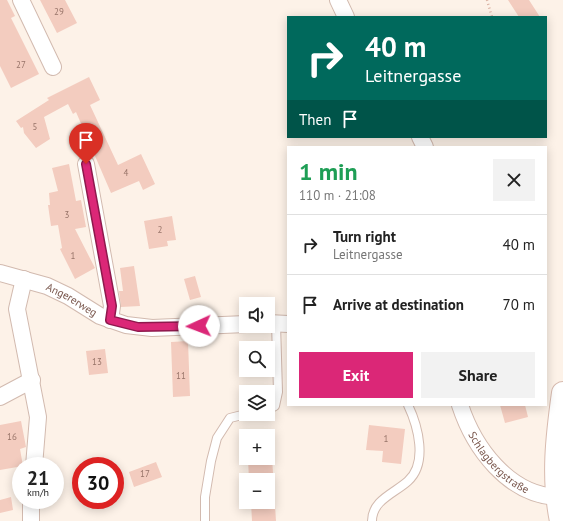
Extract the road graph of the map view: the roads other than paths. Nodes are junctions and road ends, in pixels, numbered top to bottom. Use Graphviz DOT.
graph roads {
  1 [pos="21,0"];
  2 [pos="338,0"];
  3 [pos="346,16"];
  4 [pos="53,67"];
  5 [pos="86,164"];
  6 [pos="0,273"];
  7 [pos="24,279"];
  8 [pos="110,320"];
  9 [pos="277,323"];
  10 [pos="239,324"];
  11 [pos="32,380"];
  12 [pos="563,393"];
  13 [pos="0,397"];
  14 [pos="275,402"];
  15 [pos="408,406"];
  16 [pos="460,406"];
  17 [pos="239,416"];
  18 [pos="35,457"];
  19 [pos="556,497"];
  20 [pos="31,509"];
  21 [pos="31,521"];
  22 [pos="205,521"];
  23 [pos="372,521"];
  24 [pos="561,521"];
  1 -- 4 [label="street"];
  2 -- 3 [label="street"];
  5 -- 8 [label="street"];
  6 -- 7 [label="street, Angererweg"];
  7 -- 8 [label="street, Angererweg"];
  7 -- 11 [label="street"];
  8 -- 10 [label="street, Angererweg"];
  9 -- 14 [label="lane"];
  11 -- 13 [label="street"];
  11 -- 18 [label="street"];
  12 -- 19 [label="main road"];
  15 -- 23 [label="lane"];
  16 -- 19 [label="street, Schlagbergstraße"];
  17 -- 22 [label="lane"];
  19 -- 24 [label="main road"];
  20 -- 21 [label="street"];
}
